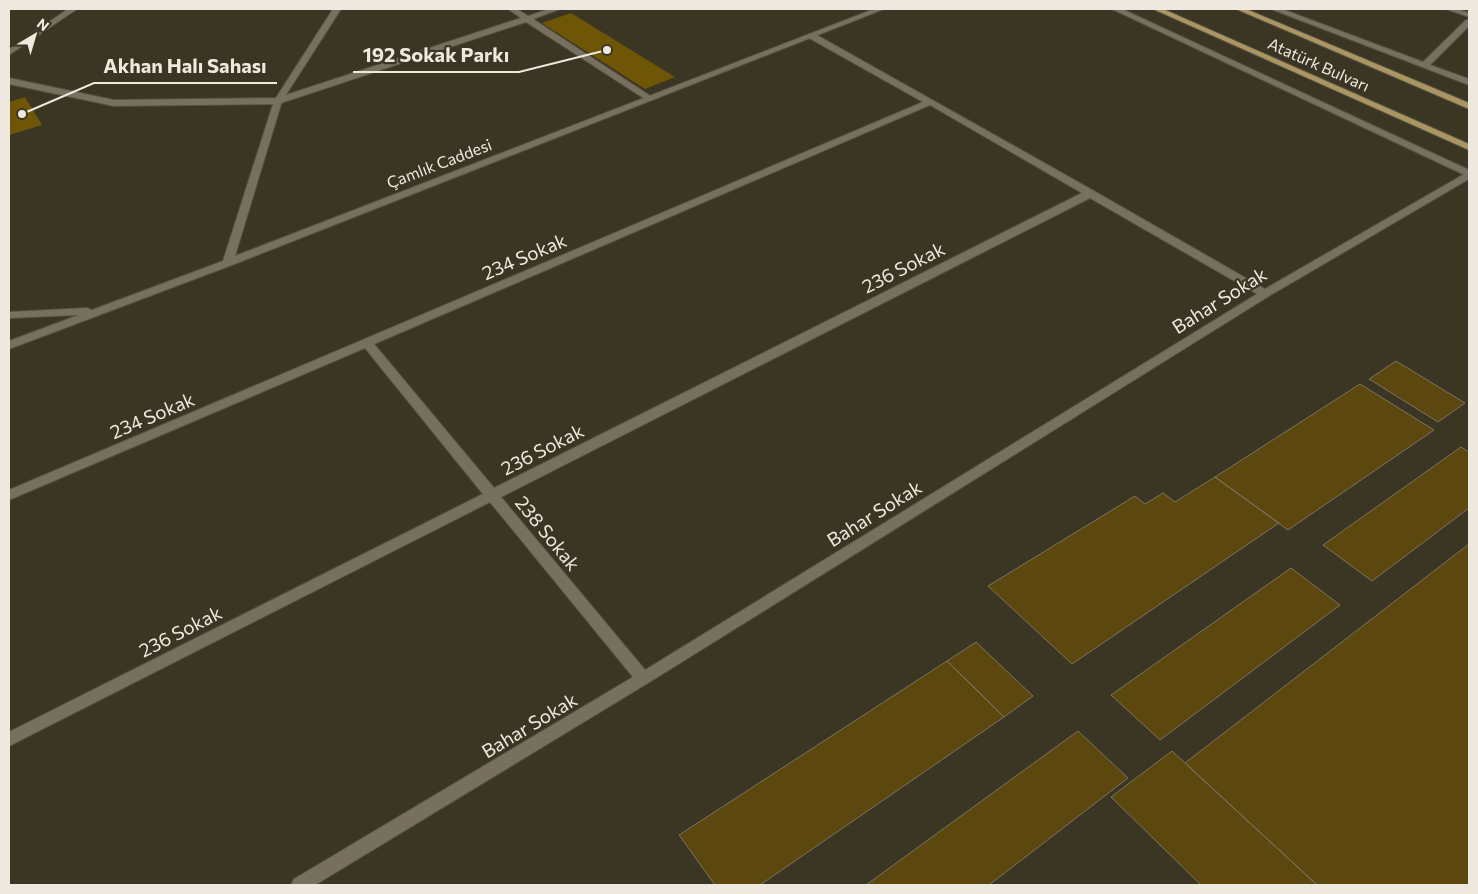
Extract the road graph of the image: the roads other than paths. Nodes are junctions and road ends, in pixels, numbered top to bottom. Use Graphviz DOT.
graph roads {
  1 [pos="73,9"];
  2 [pos="337,9"];
  3 [pos="512,9"];
  4 [pos="556,9"];
  5 [pos="880,9"];
  6 [pos="1116,9"];
  7 [pos="1157,9"];
  8 [pos="1240,9"];
  9 [pos="1275,9"];
  10 [pos="1450,9"];
  11 [pos="1469,15"];
  12 [pos="526,18"];
  13 [pos="1469,22"];
  14 [pos="812,36"];
  15 [pos="9,53"];
  16 [pos="1425,65"];
  17 [pos="9,81"];
  18 [pos="1469,82"];
  19 [pos="651,98"];
  20 [pos="278,101"];
  21 [pos="930,102"];
  22 [pos="1469,106"];
  23 [pos="1469,147"];
  24 [pos="1469,174"];
  25 [pos="1091,193"];
  26 [pos="228,263"];
  27 [pos="1265,294"];
  28 [pos="99,310"];
  29 [pos="9,315"];
  30 [pos="366,342"];
  31 [pos="9,345"];
  32 [pos="9,495"];
  33 [pos="493,495"];
  34 [pos="643,679"];
  35 [pos="9,738"];
  36 [pos="300,885"];
  1 -- 15 [label="street"];
  2 -- 20 [label="street"];
  3 -- 12 [label="street"];
  4 -- 12 [label="street"];
  5 -- 14 [label="street, Çamlık Caddesi"];
  6 -- 24 [label="street"];
  7 -- 23 [label="main road, Atatürk Bulvarı"];
  8 -- 22 [label="main road, Atatürk Bulvarı"];
  9 -- 16 [label="street"];
  10 -- 11 [label="street"];
  12 -- 19 [label="street"];
  12 -- 20 [label="street"];
  13 -- 16 [label="street"];
  14 -- 19 [label="street, Çamlık Caddesi"];
  14 -- 21 [label="street"];
  16 -- 18 [label="street"];
  17 -- 20 [label="street"];
  19 -- 26 [label="street, Çamlık Caddesi"];
  20 -- 26 [label="street"];
  21 -- 25 [label="street"];
  21 -- 30 [label="street, 234 Sokak"];
  24 -- 27 [label="street, Bahar Sokak"];
  25 -- 27 [label="street"];
  25 -- 33 [label="street, 236 Sokak"];
  26 -- 28 [label="street, Çamlık Caddesi"];
  27 -- 34 [label="street, Bahar Sokak"];
  28 -- 29 [label="street"];
  28 -- 31 [label="street, Çamlık Caddesi"];
  30 -- 32 [label="street, 234 Sokak"];
  30 -- 33 [label="street, 238 Sokak"];
  33 -- 34 [label="street, 238 Sokak"];
  33 -- 35 [label="street, 236 Sokak"];
  34 -- 36 [label="street, Bahar Sokak"];
}
